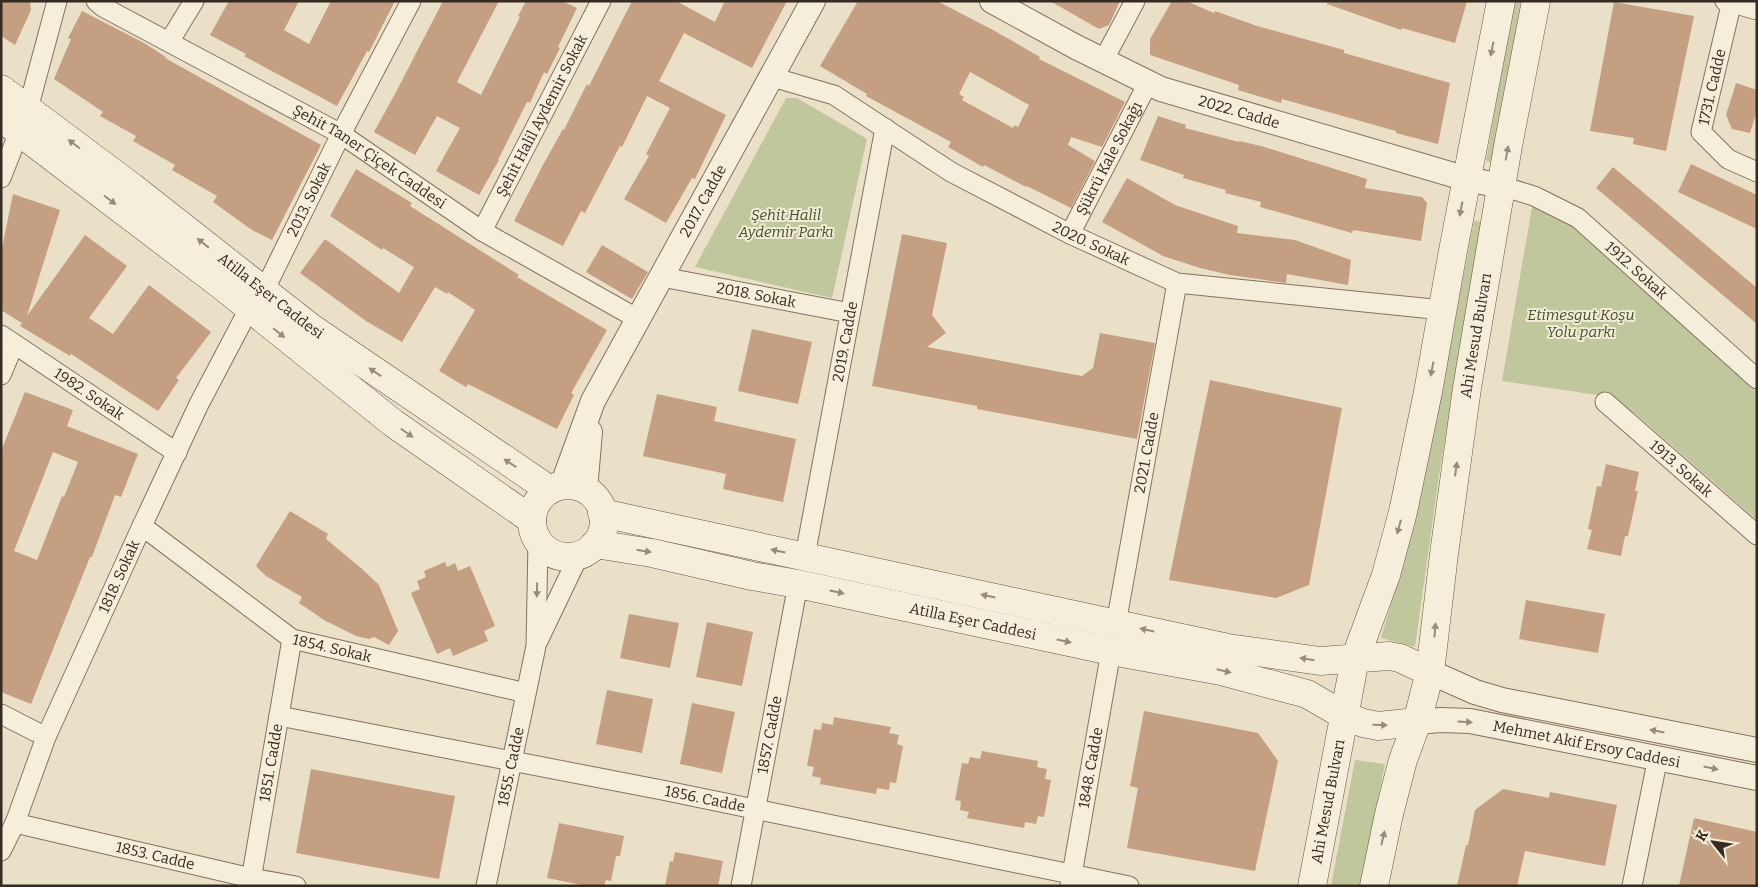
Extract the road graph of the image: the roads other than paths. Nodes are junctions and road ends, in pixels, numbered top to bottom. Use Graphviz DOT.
graph roads {
  1 [pos="57,1"];
  2 [pos="96,1"];
  3 [pos="194,1"];
  4 [pos="411,1"];
  5 [pos="601,1"];
  6 [pos="813,1"];
  7 [pos="992,1"];
  8 [pos="1135,1"];
  9 [pos="1501,1"];
  10 [pos="1536,1"];
  11 [pos="1730,2"];
  12 [pos="1757,10"];
  13 [pos="169,42"];
  14 [pos="1103,61"];
  15 [pos="772,77"];
  16 [pos="1148,83"];
  17 [pos="1,89"];
  18 [pos="16,119"];
  19 [pos="885,128"];
  20 [pos="341,134"];
  21 [pos="1757,172"];
  22 [pos="1,178"];
  23 [pos="1467,179"];
  24 [pos="1501,186"];
  25 [pos="482,231"];
  26 [pos="1070,234"];
  27 [pos="662,277"];
  28 [pos="1177,283"];
  29 [pos="256,300"];
  30 [pos="1443,310"];
  31 [pos="850,313"];
  32 [pos="638,319"];
  33 [pos="8,339"];
  34 [pos="1,375"];
  35 [pos="1757,379"];
  36 [pos="1605,402"];
  37 [pos="177,453"];
  38 [pos="566,489"];
  39 [pos="602,513"];
  40 [pos="142,526"];
  41 [pos="535,531"];
  42 [pos="1757,535"];
  43 [pos="587,550"];
  44 [pos="805,556"];
  45 [pos="798,584"];
  46 [pos="1116,624"];
  47 [pos="292,639"];
  48 [pos="536,646"];
  49 [pos="1110,651"];
  50 [pos="1356,658"];
  51 [pos="1430,672"];
  52 [pos="526,693"];
  53 [pos="1,714"];
  54 [pos="279,716"];
  55 [pos="1345,716"];
  56 [pos="1417,722"];
  57 [pos="46,737"];
  58 [pos="1757,750"];
  59 [pos="1658,757"];
  60 [pos="512,760"];
  61 [pos="1757,778"];
  62 [pos="756,810"];
  63 [pos="15,823"];
  64 [pos="1,851"];
  65 [pos="1072,880"];
  66 [pos="250,882"];
  67 [pos="296,886"];
  68 [pos="486,886"];
  69 [pos="741,886"];
  70 [pos="1129,886"];
  71 [pos="1312,886"];
  72 [pos="1374,886"];
  73 [pos="1632,886"];
  1 -- 18 [label="street"];
  2 -- 13 [label="street, Şehit Taner Çiçek Caddesi"];
  3 -- 13 [label="street"];
  4 -- 20 [label="street, 2013. Sokak"];
  5 -- 25 [label="street, Şehit Halil Aydemir Sokak"];
  6 -- 15 [label="street, 2017. Cadde"];
  7 -- 14 [label="street, 2022. Cadde"];
  8 -- 14 [label="street"];
  9 -- 23 [label="main road, Ahi Mesud Bulvarı, one-way"];
  24 -- 10 [label="main road, Ahi Mesud Bulvarı, one-way"];
  11 -- 12 [label="street"];
  11 -- 21 [label="street, 1731. Cadde"];
  13 -- 20 [label="street, Şehit Taner Çiçek Caddesi"];
  14 -- 16 [label="street, 2022. Cadde"];
  15 -- 19 [label="street, 2020. Sokak"];
  15 -- 27 [label="street, 2017. Cadde"];
  16 -- 23 [label="street, 2022. Cadde"];
  16 -- 26 [label="street, Şükrü Kale Sokağı"];
  17 -- 18 [label="main road, Atilla Eşer Caddesi"];
  18 -- 22 [label="street"];
  18 -- 29 [label="main road, Atilla Eşer Caddesi"];
  19 -- 26 [label="street, 2020. Sokak"];
  19 -- 31 [label="street, 2019. Cadde"];
  20 -- 25 [label="street, Şehit Taner Çiçek Caddesi"];
  20 -- 29 [label="street, 2013. Sokak"];
  23 -- 24 [label="street, 2022. Cadde"];
  23 -- 30 [label="main road, Ahi Mesud Bulvarı, one-way"];
  24 -- 35 [label="street, 1912. Sokak"];
  51 -- 24 [label="main road, Ahi Mesud Bulvarı, one-way"];
  25 -- 32 [label="street, Şehit Taner Çiçek Caddesi"];
  26 -- 28 [label="street, 2020. Sokak"];
  27 -- 31 [label="street, 2018. Sokak"];
  27 -- 32 [label="street, 2017. Cadde"];
  28 -- 30 [label="street, 2020. Sokak"];
  28 -- 46 [label="street, 2021. Cadde"];
  29 -- 37 [label="street, 1818. Sokak"];
  38 -- 29 [label="main road, Atilla Eşer Caddesi, one-way"];
  29 -- 41 [label="main road, Atilla Eşer Caddesi, one-way"];
  30 -- 50 [label="main road, Ahi Mesud Bulvarı, one-way"];
  31 -- 44 [label="street, 2019. Cadde"];
  32 -- 38 [label="street, 2017. Cadde"];
  33 -- 34 [label="street"];
  33 -- 37 [label="street, 1982. Sokak"];
  36 -- 42 [label="street, 1913. Sokak"];
  37 -- 40 [label="street, 1818. Sokak"];
  38 -- 39 [label="main road"];
  38 -- 41 [label="main road"];
  39 -- 43 [label="main road"];
  44 -- 39 [label="main road, Atilla Eşer Caddesi, one-way"];
  40 -- 47 [label="street, 1854. Sokak"];
  40 -- 57 [label="street, 1818. Sokak"];
  41 -- 43 [label="main road"];
  41 -- 48 [label="street, 1855. Cadde, one-way"];
  43 -- 45 [label="main road, Atilla Eşer Caddesi, one-way"];
  43 -- 48 [label="street, 1855. Cadde"];
  46 -- 44 [label="main road, Atilla Eşer Caddesi, one-way"];
  45 -- 49 [label="main road, Atilla Eşer Caddesi, one-way"];
  45 -- 62 [label="street, 1857. Cadde"];
  50 -- 46 [label="main road, Atilla Eşer Caddesi, one-way"];
  47 -- 52 [label="street, 1854. Sokak"];
  47 -- 54 [label="street, 1851. Cadde"];
  48 -- 52 [label="street, 1855. Cadde"];
  49 -- 55 [label="main road, Atilla Eşer Caddesi, one-way"];
  49 -- 65 [label="street, 1848. Cadde"];
  50 -- 51 [label="main road"];
  50 -- 55 [label="main road, Ahi Mesud Bulvarı"];
  51 -- 56 [label="main road, Ahi Mesud Bulvarı"];
  58 -- 51 [label="street, Mehmet Akif Ersoy Caddesi, one-way"];
  52 -- 60 [label="street, 1855. Cadde"];
  53 -- 57 [label="street"];
  54 -- 60 [label="street, 1856. Cadde"];
  54 -- 66 [label="street, 1851. Cadde"];
  55 -- 56 [label="main road, Ahi Mesud Bulvarı, one-way"];
  55 -- 71 [label="main road, Ahi Mesud Bulvarı"];
  56 -- 59 [label="street, Mehmet Akif Ersoy Caddesi, one-way"];
  72 -- 56 [label="main road, Ahi Mesud Bulvarı, one-way"];
  57 -- 63 [label="street, 1818. Sokak"];
  59 -- 61 [label="street, Mehmet Akif Ersoy Caddesi, one-way"];
  59 -- 73 [label="street"];
  60 -- 62 [label="street, 1856. Cadde"];
  60 -- 68 [label="street, 1855. Cadde"];
  62 -- 65 [label="street, 1856. Cadde"];
  62 -- 69 [label="street, 1857. Cadde"];
  63 -- 64 [label="street, 1818. Sokak"];
  63 -- 66 [label="street, 1853. Cadde"];
  65 -- 70 [label="street, 1856. Cadde"];
  66 -- 67 [label="street, 1853. Cadde"];
}
